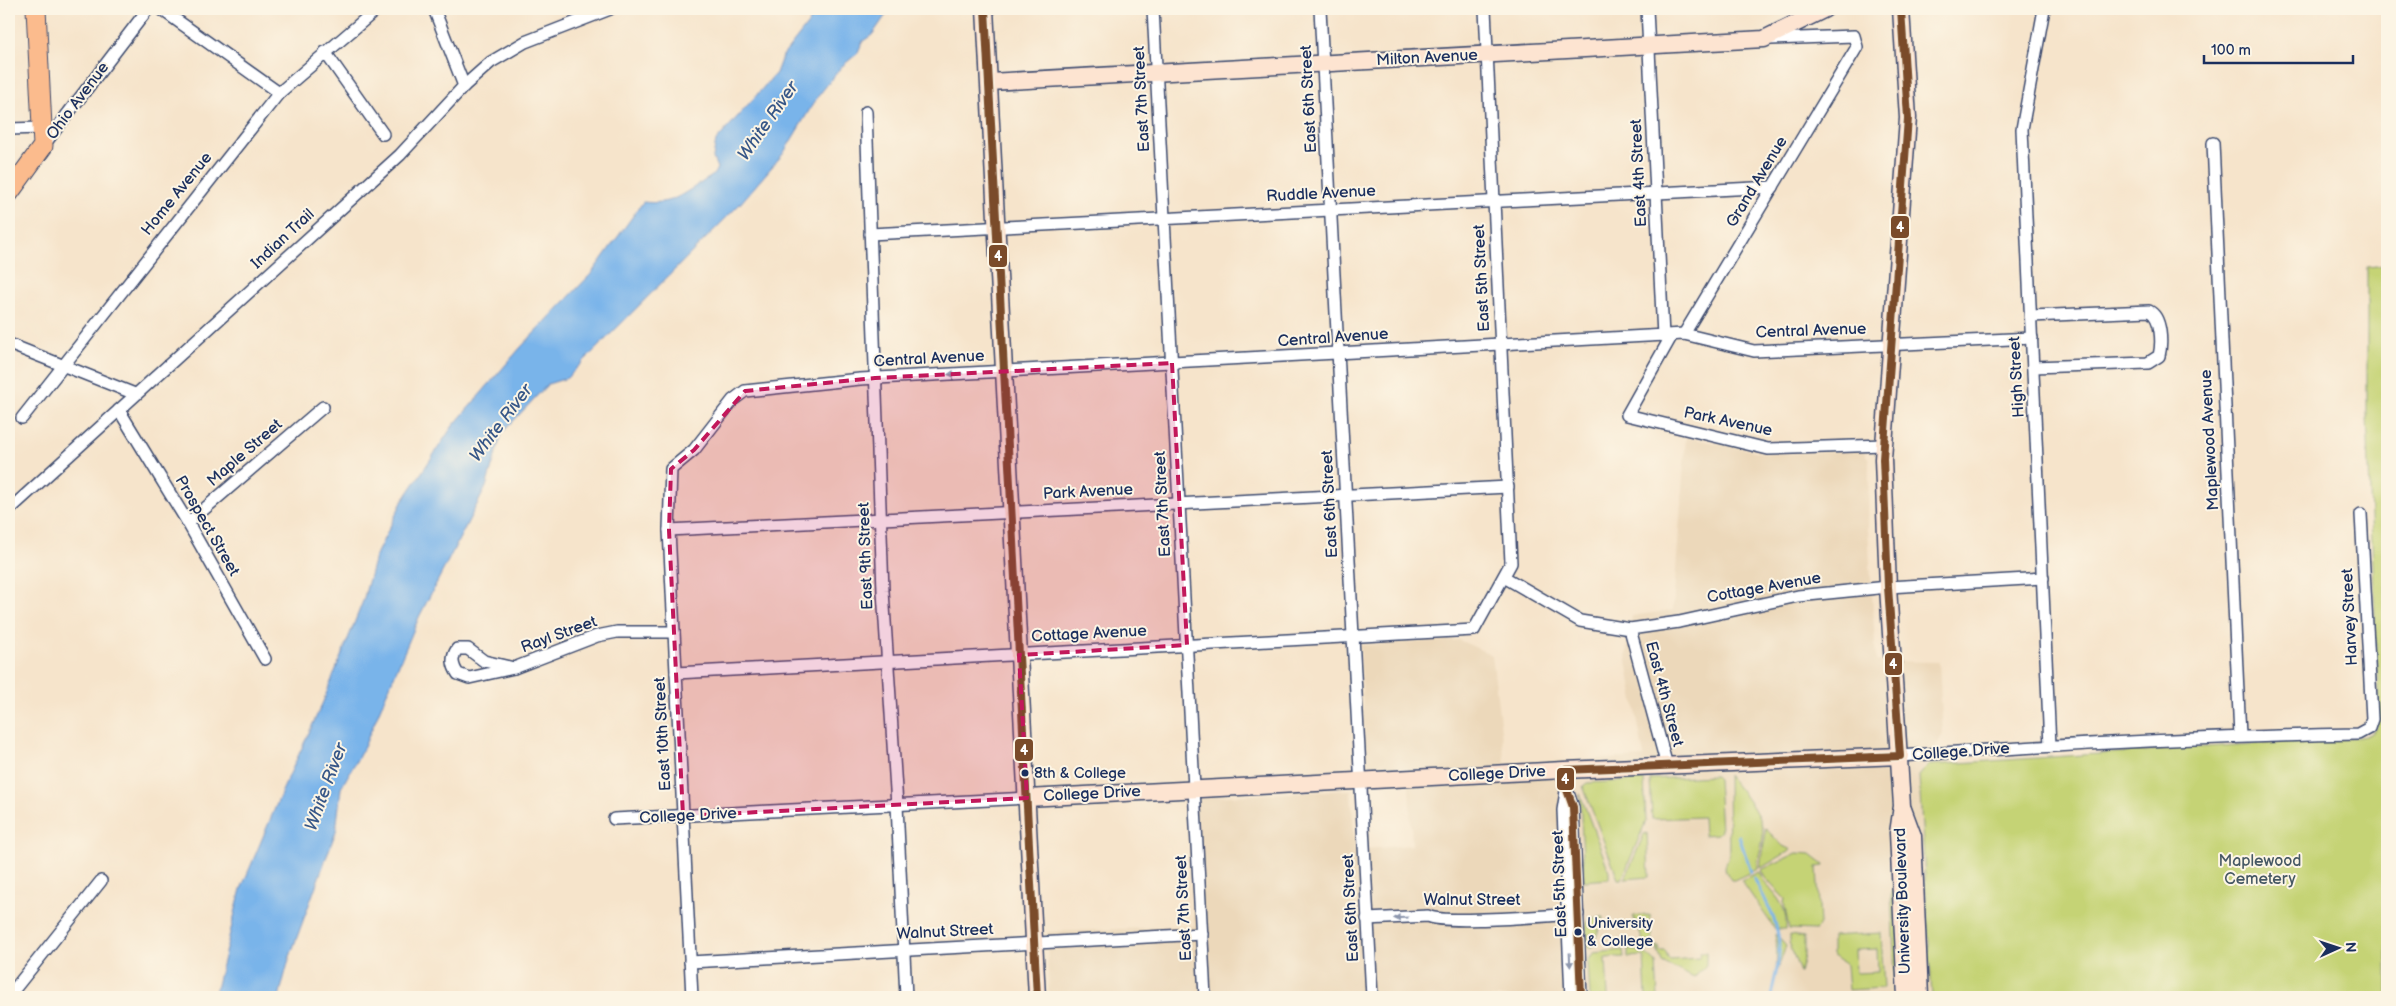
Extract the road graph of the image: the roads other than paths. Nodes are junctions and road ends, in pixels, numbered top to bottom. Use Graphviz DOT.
graph roads {
  1 [pos="36,9"];
  2 [pos="148,9"];
  3 [pos="161,9"];
  4 [pos="377,9"];
  5 [pos="434,9"];
  6 [pos="610,9"];
  7 [pos="986,9"];
  8 [pos="1153,9"];
  9 [pos="1320,9"];
  10 [pos="1485,9"];
  11 [pos="1647,9"];
  12 [pos="1825,9"];
  13 [pos="1902,9"];
  14 [pos="2044,9"];
  15 [pos="1764,39"];
  16 [pos="1649,46"];
  17 [pos="1857,47"];
  18 [pos="325,52"];
  19 [pos="1487,55"];
  20 [pos="1323,64"];
  21 [pos="1157,73"];
  22 [pos="990,82"];
  23 [pos="464,86"];
  24 [pos="279,93"];
  25 [pos="866,112"];
  26 [pos="9,129"];
  27 [pos="383,134"];
  28 [pos="43,137"];
  29 [pos="2213,143"];
  30 [pos="1773,187"];
  31 [pos="9,193"];
  32 [pos="1656,193"];
  33 [pos="1494,201"];
  34 [pos="1331,210"];
  35 [pos="1164,219"];
  36 [pos="996,228"];
  37 [pos="870,234"];
  38 [pos="2031,316"];
  39 [pos="1684,334"];
  40 [pos="1668,335"];
  41 [pos="2032,338"];
  42 [pos="1501,343"];
  43 [pos="1892,343"];
  44 [pos="9,344"];
  45 [pos="1338,354"];
  46 [pos="1172,363"];
  47 [pos="62,364"];
  48 [pos="2033,367"];
  49 [pos="1004,371"];
  50 [pos="875,378"];
  51 [pos="135,394"];
  52 [pos="323,407"];
  53 [pos="119,410"];
  54 [pos="22,418"];
  55 [pos="1884,445"];
  56 [pos="670,469"];
  57 [pos="1508,486"];
  58 [pos="1346,494"];
  59 [pos="1179,504"];
  60 [pos="9,510"];
  61 [pos="1011,513"];
  62 [pos="2361,514"];
  63 [pos="881,520"];
  64 [pos="188,524"];
  65 [pos="669,530"];
  66 [pos="1504,577"];
  67 [pos="2043,578"];
  68 [pos="1888,587"];
  69 [pos="1630,629"];
  70 [pos="1474,630"];
  71 [pos="674,632"];
  72 [pos="1353,636"];
  73 [pos="1187,645"];
  74 [pos="1019,655"];
  75 [pos="265,659"];
  76 [pos="888,662"];
  77 [pos="514,668"];
  78 [pos="676,673"];
  79 [pos="2372,719"];
  80 [pos="2240,736"];
  81 [pos="2050,746"];
  82 [pos="1900,756"];
  83 [pos="1667,766"];
  84 [pos="1564,770"];
  85 [pos="1360,781"];
  86 [pos="1194,789"];
  87 [pos="1027,798"];
  88 [pos="897,804"];
  89 [pos="683,816"];
  90 [pos="614,820"];
  91 [pos="1907,871"];
  92 [pos="101,881"];
  93 [pos="1573,914"];
  94 [pos="1367,919"];
  95 [pos="1202,934"];
  96 [pos="1035,944"];
  97 [pos="903,951"];
  98 [pos="690,962"];
  99 [pos="9,996"];
  100 [pos="692,997"];
  101 [pos="906,997"];
  102 [pos="1037,997"];
  103 [pos="1205,997"];
  104 [pos="1372,997"];
  105 [pos="1571,997"];
  106 [pos="1581,997"];
  107 [pos="1906,997"];
  108 [pos="1920,997"];
  1 -- 28 [label="main road"];
  2 -- 28 [label="street, Ohio Avenue"];
  3 -- 24 [label="street"];
  4 -- 18 [label="street, Home Avenue"];
  5 -- 23 [label="street"];
  6 -- 23 [label="street, Indian Trail"];
  7 -- 22 [label="main road"];
  8 -- 21 [label="street, East 7th Street"];
  9 -- 20 [label="street, East 6th Street"];
  10 -- 19 [label="street, East 5th Street"];
  11 -- 16 [label="street, East 4th Street"];
  12 -- 15 [label="main road"];
  13 -- 43 [label="main road, University Boulevard"];
  14 -- 38 [label="street, High Street"];
  15 -- 16 [label="main road, Milton Avenue"];
  15 -- 17 [label="street, Milton Avenue"];
  16 -- 19 [label="main road, Milton Avenue"];
  16 -- 32 [label="street, East 4th Street"];
  17 -- 30 [label="street, Grand Avenue"];
  18 -- 24 [label="street, Home Avenue"];
  18 -- 27 [label="street"];
  19 -- 20 [label="main road, Milton Avenue"];
  19 -- 33 [label="street, East 5th Street"];
  20 -- 21 [label="main road, Milton Avenue"];
  20 -- 34 [label="street, East 6th Street"];
  21 -- 22 [label="main road, Milton Avenue"];
  21 -- 35 [label="street, East 7th Street"];
  22 -- 36 [label="main road"];
  23 -- 51 [label="street, Indian Trail"];
  24 -- 47 [label="street, Home Avenue"];
  25 -- 37 [label="street, East 9th Street"];
  26 -- 28 [label="street"];
  28 -- 31 [label="main road, Ohio Avenue"];
  29 -- 80 [label="street, Maplewood Avenue"];
  30 -- 32 [label="street, Ruddle Avenue"];
  30 -- 39 [label="street, Grand Avenue"];
  32 -- 33 [label="street, Ruddle Avenue"];
  32 -- 40 [label="street, East 4th Street"];
  33 -- 34 [label="street, Ruddle Avenue"];
  33 -- 42 [label="street, East 5th Street"];
  34 -- 35 [label="street, Ruddle Avenue"];
  34 -- 45 [label="street, East 6th Street"];
  35 -- 36 [label="street, Ruddle Avenue"];
  35 -- 46 [label="street, East 7th Street"];
  36 -- 37 [label="street, Ruddle Avenue"];
  36 -- 49 [label="main road"];
  37 -- 50 [label="street, East 9th Street"];
  38 -- 41 [label="street, High Street"];
  38 -- 48 [label="street"];
  39 -- 40 [label="street, Central Avenue"];
  39 -- 43 [label="street, Central Avenue"];
  40 -- 42 [label="street, Central Avenue"];
  40 -- 55 [label="street, Park Avenue"];
  41 -- 43 [label="street, Central Avenue"];
  41 -- 48 [label="street, High Street"];
  42 -- 45 [label="street, Central Avenue"];
  42 -- 57 [label="street, East 5th Street"];
  43 -- 55 [label="main road, University Boulevard"];
  44 -- 47 [label="street"];
  45 -- 46 [label="street, Central Avenue"];
  45 -- 58 [label="street, East 6th Street"];
  46 -- 49 [label="street, Central Avenue"];
  46 -- 59 [label="street, East 7th Street"];
  47 -- 51 [label="street"];
  47 -- 54 [label="street, Home Avenue"];
  48 -- 67 [label="street, High Street"];
  49 -- 50 [label="street, Central Avenue, one-way"];
  49 -- 61 [label="main road"];
  50 -- 56 [label="street, Central Avenue"];
  50 -- 63 [label="street, East 9th Street"];
  51 -- 53 [label="street, Indian Trail"];
  52 -- 64 [label="street, Maple Street"];
  53 -- 60 [label="street, Indian Trail"];
  53 -- 64 [label="street, Prospect Street"];
  55 -- 68 [label="main road, University Boulevard"];
  56 -- 65 [label="street, East 10th Street"];
  57 -- 58 [label="street, Park Avenue"];
  57 -- 66 [label="street, East 5th Street"];
  58 -- 59 [label="street, Park Avenue"];
  58 -- 72 [label="street, East 6th Street"];
  59 -- 61 [label="street, Park Avenue"];
  59 -- 73 [label="street, East 7th Street"];
  61 -- 63 [label="street, Park Avenue"];
  61 -- 74 [label="main road"];
  62 -- 79 [label="street, Harvey Street"];
  63 -- 65 [label="street, Park Avenue"];
  63 -- 76 [label="street, East 9th Street"];
  64 -- 75 [label="street, Prospect Street"];
  65 -- 71 [label="street, East 10th Street"];
  66 -- 69 [label="street, Cottage Avenue"];
  66 -- 70 [label="street, East 5th Street"];
  67 -- 68 [label="street, Cottage Avenue"];
  67 -- 81 [label="street, High Street"];
  68 -- 69 [label="street, Cottage Avenue"];
  68 -- 82 [label="main road, University Boulevard"];
  69 -- 83 [label="street, East 4th Street"];
  70 -- 72 [label="street, Cottage Avenue"];
  71 -- 77 [label="street, Rayl Street"];
  71 -- 78 [label="street, East 10th Street"];
  72 -- 73 [label="street, Cottage Avenue"];
  72 -- 85 [label="street, East 6th Street"];
  73 -- 74 [label="street, Cottage Avenue"];
  73 -- 86 [label="street, East 7th Street"];
  74 -- 76 [label="street, Cottage Avenue"];
  74 -- 87 [label="main road"];
  76 -- 78 [label="street, Cottage Avenue"];
  76 -- 88 [label="street, East 9th Street"];
  77 -- 77 [label="street, Rayl Street"];
  78 -- 89 [label="street, East 10th Street"];
  79 -- 80 [label="street, College Drive"];
  80 -- 81 [label="street, College Drive"];
  81 -- 82 [label="street, College Drive"];
  82 -- 83 [label="main road, College Drive"];
  82 -- 91 [label="main road, University Boulevard"];
  83 -- 84 [label="main road, College Drive"];
  84 -- 85 [label="main road, College Drive"];
  84 -- 93 [label="street, East 5th Street"];
  85 -- 86 [label="main road, College Drive"];
  85 -- 94 [label="street, East 6th Street"];
  86 -- 87 [label="main road, College Drive"];
  86 -- 95 [label="street, East 7th Street"];
  87 -- 88 [label="street, College Drive"];
  87 -- 96 [label="main road"];
  88 -- 89 [label="street, College Drive"];
  88 -- 97 [label="street, East 9th Street"];
  89 -- 90 [label="street, College Drive"];
  89 -- 98 [label="street, East 10th Street"];
  91 -- 107 [label="main road, University Boulevard"];
  91 -- 108 [label="main road, University Boulevard"];
  92 -- 99 [label="street"];
  93 -- 94 [label="street, Walnut Street, one-way"];
  93 -- 105 [label="street, one-way"];
  93 -- 106 [label="street, East 5th Street"];
  94 -- 104 [label="street, East 6th Street"];
  95 -- 96 [label="street, Walnut Street"];
  95 -- 103 [label="street, East 7th Street"];
  96 -- 97 [label="street, Walnut Street"];
  96 -- 102 [label="main road"];
  97 -- 98 [label="street, Walnut Street"];
  97 -- 101 [label="street, East 9th Street"];
  98 -- 100 [label="street, East 10th Street"];
}
